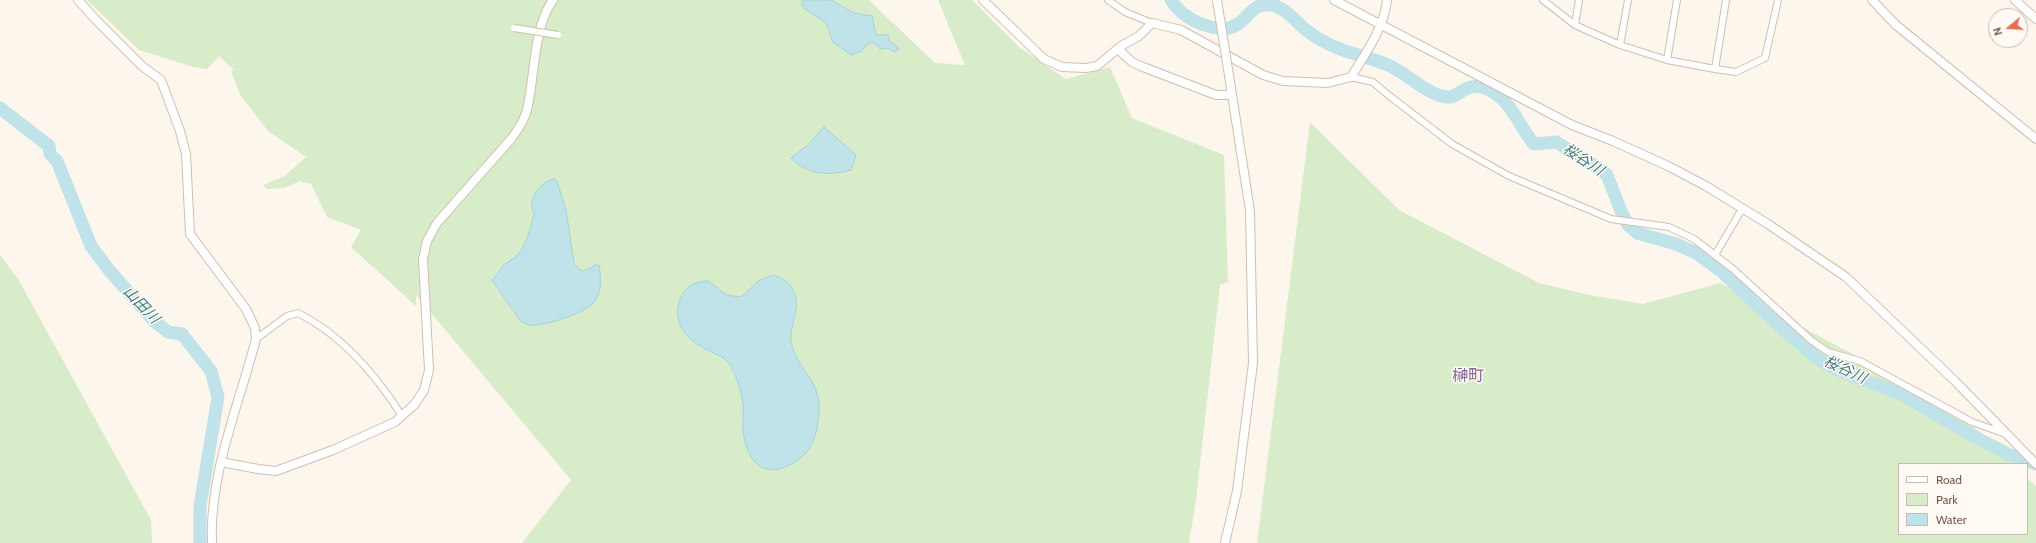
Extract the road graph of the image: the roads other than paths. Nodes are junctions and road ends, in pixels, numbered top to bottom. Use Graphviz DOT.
graph roads {
  1 [pos="78,0"];
  2 [pos="553,0"];
  3 [pos="983,0"];
  4 [pos="1108,0"];
  5 [pos="1217,0"];
  6 [pos="1334,0"];
  7 [pos="1387,0"];
  8 [pos="1543,0"];
  9 [pos="1579,0"];
  10 [pos="1628,0"];
  11 [pos="1677,0"];
  12 [pos="1726,0"];
  13 [pos="1778,0"];
  14 [pos="1872,0"];
  15 [pos="2015,0"];
  16 [pos="2036,19"];
  17 [pos="1152,24"];
  18 [pos="1382,25"];
  19 [pos="1575,25"];
  20 [pos="514,28"];
  21 [pos="558,35"];
  22 [pos="1620,45"];
  23 [pos="1118,49"];
  24 [pos="1667,60"];
  25 [pos="1715,69"];
  26 [pos="1351,77"];
  27 [pos="1232,92"];
  28 [pos="2036,139"];
  29 [pos="1742,209"];
  30 [pos="1715,255"];
  31 [pos="256,339"];
  32 [pos="402,416"];
  33 [pos="2006,434"];
  34 [pos="2032,457"];
  35 [pos="222,462"];
  36 [pos="2036,464"];
  37 [pos="212,543"];
  38 [pos="1226,543"];
  1 -- 31 [label="street"];
  2 -- 32 [label="street"];
  3 -- 23 [label="street"];
  4 -- 17 [label="street"];
  5 -- 27 [label="street, bridge"];
  6 -- 18 [label="street"];
  7 -- 18 [label="street"];
  8 -- 19 [label="street"];
  9 -- 19 [label="street"];
  10 -- 22 [label="street"];
  11 -- 24 [label="street"];
  12 -- 25 [label="street"];
  13 -- 25 [label="street"];
  14 -- 28 [label="street"];
  15 -- 16 [label="street"];
  17 -- 23 [label="street"];
  17 -- 26 [label="street"];
  18 -- 26 [label="street"];
  18 -- 29 [label="street"];
  19 -- 22 [label="street"];
  20 -- 21 [label="street, bridge"];
  22 -- 24 [label="street"];
  23 -- 27 [label="street"];
  24 -- 25 [label="street"];
  26 -- 30 [label="street"];
  27 -- 38 [label="street"];
  29 -- 30 [label="street"];
  29 -- 33 [label="street"];
  30 -- 33 [label="street"];
  31 -- 32 [label="street"];
  31 -- 35 [label="street"];
  32 -- 35 [label="street"];
  33 -- 34 [label="street"];
  34 -- 36 [label="street"];
  35 -- 37 [label="street"];
}
